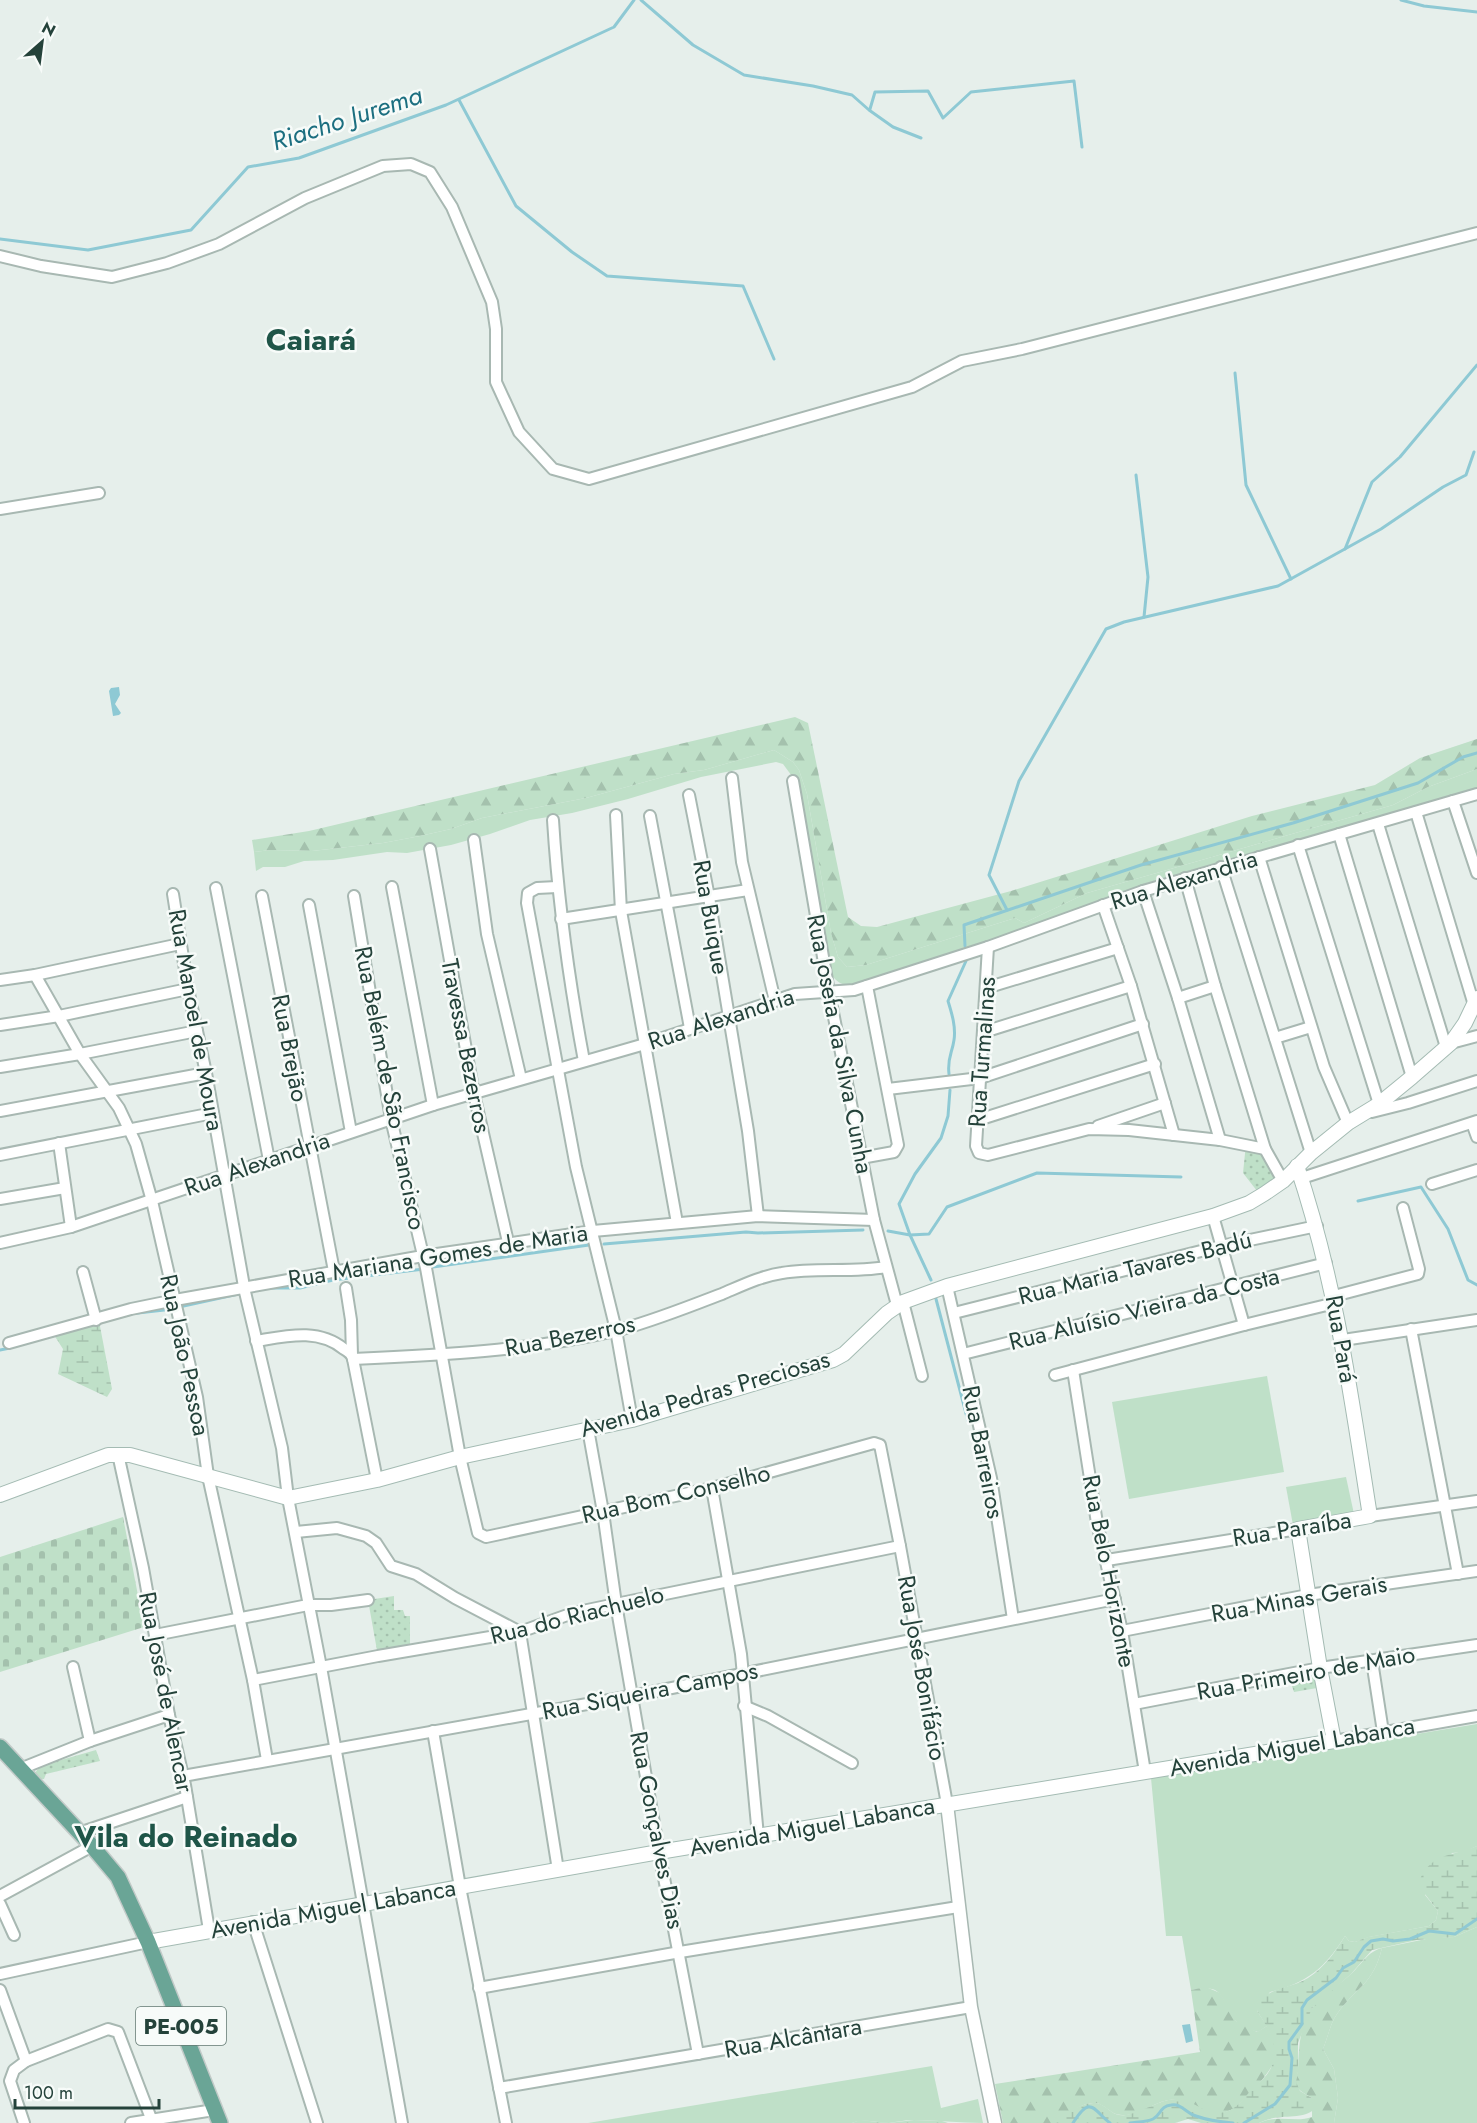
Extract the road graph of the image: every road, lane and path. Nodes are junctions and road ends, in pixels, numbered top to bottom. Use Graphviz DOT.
graph roads {
  1 [pos="1477,233"];
  2 [pos="0,256"];
  3 [pos="99,493"];
  4 [pos="0,509"];
  5 [pos="732,778"];
  6 [pos="792,780"];
  7 [pos="1477,794"];
  8 [pos="689,795"];
  9 [pos="1453,801"];
  10 [pos="1416,812"];
  11 [pos="616,815"];
  12 [pos="650,816"];
  13 [pos="553,820"];
  14 [pos="1378,824"];
  15 [pos="1339,834"];
  16 [pos="474,840"];
  17 [pos="1298,845"];
  18 [pos="430,849"];
  19 [pos="1259,856"];
  20 [pos="1221,867"];
  21 [pos="1477,873"];
  22 [pos="1185,878"];
  23 [pos="557,886"];
  24 [pos="392,887"];
  25 [pos="216,888"];
  26 [pos="748,890"];
  27 [pos="1143,891"];
  28 [pos="173,894"];
  29 [pos="262,896"];
  30 [pos="354,896"];
  31 [pos="709,897"];
  32 [pos="666,904"];
  33 [pos="309,905"];
  34 [pos="1103,905"];
  35 [pos="621,911"];
  36 [pos="561,919"];
  37 [pos="180,944"];
  38 [pos="988,947"];
  39 [pos="1118,948"];
  40 [pos="34,975"];
  41 [pos="0,980"];
  42 [pos="867,986"];
  43 [pos="1131,986"];
  44 [pos="1215,986"];
  45 [pos="986,988"];
  46 [pos="188,989"];
  47 [pos="829,992"];
  48 [pos="1178,998"];
  49 [pos="775,1001"];
  50 [pos="1475,1001"];
  51 [pos="59,1016"];
  52 [pos="728,1017"];
  53 [pos="1143,1024"];
  54 [pos="0,1025"];
  55 [pos="1311,1027"];
  56 [pos="690,1028"];
  57 [pos="197,1031"];
  58 [pos="984,1032"];
  59 [pos="1477,1036"];
  60 [pos="1275,1038"];
  61 [pos="645,1044"];
  62 [pos="1448,1045"];
  63 [pos="80,1054"];
  64 [pos="584,1061"];
  65 [pos="1155,1064"];
  66 [pos="0,1067"];
  67 [pos="559,1068"];
  68 [pos="206,1073"];
  69 [pos="1412,1077"];
  70 [pos="980,1078"];
  71 [pos="521,1079"];
  72 [pos="1477,1081"];
  73 [pos="888,1089"];
  74 [pos="108,1092"];
  75 [pos="474,1094"];
  76 [pos="1165,1103"];
  77 [pos="1379,1104"];
  78 [pos="433,1105"];
  79 [pos="0,1111"];
  80 [pos="213,1113"];
  81 [pos="1363,1114"];
  82 [pos="391,1119"];
  83 [pos="978,1120"];
  84 [pos="1474,1122"];
  85 [pos="1348,1123"];
  86 [pos="129,1128"];
  87 [pos="1089,1129"];
  88 [pos="351,1132"];
  89 [pos="1174,1135"];
  90 [pos="1477,1137"];
  91 [pos="1220,1140"];
  92 [pos="59,1143"];
  93 [pos="309,1146"];
  94 [pos="1265,1149"];
  95 [pos="1311,1153"];
  96 [pos="0,1155"];
  97 [pos="861,1158"];
  98 [pos="269,1160"];
  99 [pos="1477,1170"];
  100 [pos="1299,1172"];
  101 [pos="225,1174"];
  102 [pos="1283,1181"];
  103 [pos="1432,1184"];
  104 [pos="65,1188"];
  105 [pos="0,1199"];
  106 [pos="152,1201"];
  107 [pos="1403,1208"];
  108 [pos="758,1216"];
  109 [pos="1213,1216"];
  110 [pos="874,1220"];
  111 [pos="676,1223"];
  112 [pos="1317,1226"];
  113 [pos="71,1227"];
  114 [pos="593,1231"];
  115 [pos="508,1242"];
  116 [pos="0,1243"];
  117 [pos="1221,1246"];
  118 [pos="423,1256"];
  119 [pos="1326,1263"];
  120 [pos="886,1268"];
  121 [pos="333,1271"];
  122 [pos="83,1272"];
  123 [pos="947,1286"];
  124 [pos="1234,1286"];
  125 [pos="346,1288"];
  126 [pos="245,1290"];
  127 [pos="1334,1299"];
  128 [pos="175,1301"];
  129 [pos="900,1304"];
  130 [pos="954,1313"];
  131 [pos="96,1320"];
  132 [pos="1477,1320"];
  133 [pos="1244,1325"];
  134 [pos="1411,1329"];
  135 [pos="616,1330"];
  136 [pos="1342,1340"];
  137 [pos="256,1341"];
  138 [pos="9,1343"];
  139 [pos="963,1354"];
  140 [pos="443,1355"];
  141 [pos="353,1357"];
  142 [pos="1073,1370"];
  143 [pos="922,1376"];
  144 [pos="1055,1376"];
  145 [pos="632,1420"];
  146 [pos="588,1429"];
  147 [pos="874,1443"];
  148 [pos="118,1454"];
  149 [pos="460,1457"];
  150 [pos="208,1476"];
  151 [pos="377,1480"];
  152 [pos="712,1488"];
  153 [pos="2,1491"];
  154 [pos="288,1498"];
  155 [pos="1477,1501"];
  156 [pos="1445,1506"];
  157 [pos="603,1512"];
  158 [pos="1370,1516"];
  159 [pos="1298,1528"];
  160 [pos="296,1532"];
  161 [pos="478,1533"];
  162 [pos="900,1546"];
  163 [pos="1107,1560"];
  164 [pos="1477,1571"];
  165 [pos="1458,1574"];
  166 [pos="727,1581"];
  167 [pos="1308,1596"];
  168 [pos="1115,1599"];
  169 [pos="368,1600"];
  170 [pos="616,1604"];
  171 [pos="308,1605"];
  172 [pos="240,1617"];
  173 [pos="1013,1619"];
  174 [pos="1122,1631"];
  175 [pos="519,1632"];
  176 [pos="155,1635"];
  177 [pos="916,1639"];
  178 [pos="1477,1645"];
  179 [pos="1372,1661"];
  180 [pos="73,1667"];
  181 [pos="321,1667"];
  182 [pos="1320,1668"];
  183 [pos="742,1674"];
  184 [pos="253,1680"];
  185 [pos="632,1696"];
  186 [pos="1134,1704"];
  187 [pos="744,1706"];
  188 [pos="533,1714"];
  189 [pos="169,1715"];
  190 [pos="1477,1716"];
  191 [pos="433,1731"];
  192 [pos="1383,1732"];
  193 [pos="90,1740"];
  194 [pos="1334,1741"];
  195 [pos="0,1747"];
  196 [pos="335,1749"];
  197 [pos="267,1760"];
  198 [pos="852,1762"];
  199 [pos="20,1769"];
  200 [pos="1145,1772"];
  201 [pos="183,1776"];
  202 [pos="187,1797"];
  203 [pos="947,1804"];
  204 [pos="79,1833"];
  205 [pos="758,1836"];
  206 [pos="92,1846"];
  207 [pos="659,1852"];
  208 [pos="558,1870"];
  209 [pos="460,1887"];
  210 [pos="0,1896"];
  211 [pos="0,1904"];
  212 [pos="363,1904"];
  213 [pos="958,1907"];
  214 [pos="253,1922"];
  215 [pos="209,1930"];
  216 [pos="14,1935"];
  217 [pos="148,1942"];
  218 [pos="680,1952"];
  219 [pos="0,1974"];
  220 [pos="479,1988"];
  221 [pos="0,1990"];
  222 [pos="971,2007"];
  223 [pos="698,2054"];
  224 [pos="26,2061"];
  225 [pos="499,2088"];
  226 [pos="217,2116"];
  227 [pos="152,2121"];
  228 [pos="24,2123"];
  229 [pos="131,2123"];
  230 [pos="317,2123"];
  231 [pos="402,2123"];
  232 [pos="506,2123"];
  233 [pos="995,2123"];
  1 -- 2 [label="street"];
  3 -- 4 [label="street"];
  5 -- 26 [label="street"];
  6 -- 47 [label="street, Rua Josefa da Silva Cunha"];
  7 -- 9 [label="street, Rua Alexandria"];
  8 -- 31 [label="street, Rua Buique"];
  9 -- 10 [label="street, Rua Alexandria"];
  9 -- 21 [label="street"];
  10 -- 14 [label="street, Rua Alexandria"];
  10 -- 50 [label="street"];
  11 -- 35 [label="street"];
  12 -- 32 [label="street"];
  13 -- 23 [label="street"];
  14 -- 15 [label="street, Rua Alexandria"];
  14 -- 62 [label="street"];
  15 -- 17 [label="street, Rua Alexandria"];
  15 -- 69 [label="street"];
  16 -- 71 [label="street"];
  17 -- 19 [label="street, Rua Alexandria"];
  17 -- 77 [label="street"];
  18 -- 75 [label="street, Travessa Bezerros"];
  19 -- 20 [label="street, Rua Alexandria"];
  19 -- 55 [label="street"];
  20 -- 22 [label="street, Rua Alexandria"];
  20 -- 60 [label="street"];
  22 -- 27 [label="street, Rua Alexandria"];
  22 -- 44 [label="street"];
  23 -- 36 [label="street"];
  23 -- 67 [label="street"];
  24 -- 78 [label="street"];
  25 -- 98 [label="street"];
  26 -- 31 [label="street"];
  26 -- 49 [label="street"];
  27 -- 34 [label="street, Rua Alexandria"];
  27 -- 48 [label="street"];
  28 -- 37 [label="street, Rua Manoel de Moura"];
  29 -- 93 [label="street, Rua Brejão"];
  30 -- 82 [label="street, Rua Belém de São Francisco"];
  31 -- 32 [label="street"];
  31 -- 52 [label="street, Rua Buique"];
  32 -- 35 [label="street"];
  32 -- 56 [label="street"];
  33 -- 88 [label="street"];
  34 -- 38 [label="street, Rua Alexandria"];
  34 -- 39 [label="street"];
  35 -- 36 [label="street"];
  35 -- 61 [label="street"];
  36 -- 64 [label="street"];
  37 -- 40 [label="street"];
  37 -- 46 [label="street, Rua Manoel de Moura"];
  38 -- 42 [label="street, Rua Alexandria"];
  38 -- 45 [label="street, Rua Turmalinas"];
  39 -- 43 [label="street"];
  39 -- 45 [label="street"];
  40 -- 41 [label="street"];
  40 -- 51 [label="street, Rua João Pessoa"];
  42 -- 47 [label="street, Rua Alexandria"];
  42 -- 73 [label="street"];
  43 -- 53 [label="street"];
  43 -- 58 [label="street"];
  44 -- 48 [label="street"];
  44 -- 94 [label="street"];
  45 -- 58 [label="street, Rua Turmalinas"];
  46 -- 51 [label="street"];
  46 -- 57 [label="street, Rua Manoel de Moura"];
  47 -- 49 [label="street, Rua Alexandria"];
  47 -- 97 [label="street, Rua Josefa da Silva Cunha"];
  48 -- 91 [label="street"];
  49 -- 52 [label="street, Rua Alexandria"];
  50 -- 62 [label="main road, Avenida Pedras Preciosas"];
  51 -- 54 [label="street"];
  51 -- 63 [label="street, Rua João Pessoa"];
  52 -- 56 [label="street, Rua Alexandria"];
  52 -- 108 [label="street, Rua Buique"];
  53 -- 65 [label="street"];
  53 -- 70 [label="street"];
  55 -- 60 [label="street"];
  55 -- 85 [label="street"];
  56 -- 61 [label="street, Rua Alexandria"];
  57 -- 63 [label="street"];
  57 -- 68 [label="street, Rua Manoel de Moura"];
  58 -- 70 [label="street, Rua Turmalinas"];
  59 -- 62 [label="street"];
  60 -- 95 [label="street"];
  61 -- 64 [label="street, Rua Alexandria"];
  61 -- 111 [label="street"];
  62 -- 69 [label="main road, Avenida Pedras Preciosas"];
  63 -- 66 [label="street"];
  63 -- 74 [label="street, Rua João Pessoa"];
  64 -- 67 [label="street, Rua Alexandria"];
  65 -- 76 [label="street"];
  65 -- 83 [label="street"];
  67 -- 71 [label="street, Rua Alexandria"];
  67 -- 114 [label="street"];
  68 -- 74 [label="street"];
  68 -- 80 [label="street, Rua Manoel de Moura"];
  69 -- 77 [label="main road, Avenida Pedras Preciosas"];
  70 -- 73 [label="street"];
  70 -- 83 [label="street, Rua Turmalinas"];
  71 -- 75 [label="street, Rua Alexandria"];
  72 -- 81 [label="street"];
  73 -- 97 [label="street"];
  74 -- 79 [label="street"];
  74 -- 86 [label="street, Rua João Pessoa"];
  75 -- 78 [label="street, Rua Alexandria"];
  75 -- 115 [label="street, Travessa Bezerros"];
  76 -- 87 [label="street"];
  76 -- 89 [label="street"];
  77 -- 81 [label="main road, Avenida Pedras Preciosas"];
  78 -- 82 [label="street, Rua Alexandria"];
  80 -- 86 [label="street"];
  80 -- 101 [label="street, Rua Manoel de Moura"];
  81 -- 85 [label="main road, Avenida Pedras Preciosas"];
  82 -- 88 [label="street, Rua Alexandria"];
  82 -- 118 [label="street, Rua Belém de São Francisco"];
  83 -- 87 [label="street, Rua Turmalinas"];
  84 -- 90 [label="street"];
  84 -- 100 [label="street"];
  85 -- 95 [label="main road, Avenida Pedras Preciosas"];
  86 -- 92 [label="street"];
  86 -- 106 [label="street, Rua João Pessoa"];
  87 -- 89 [label="street, Rua Turmalinas"];
  88 -- 93 [label="street, Rua Alexandria"];
  89 -- 91 [label="street, Rua Turmalinas"];
  91 -- 94 [label="street, Rua Turmalinas"];
  92 -- 96 [label="street"];
  92 -- 104 [label="street"];
  93 -- 98 [label="street, Rua Alexandria"];
  93 -- 121 [label="street, Rua Brejão"];
  94 -- 102 [label="street"];
  95 -- 100 [label="main road, Avenida Pedras Preciosas"];
  97 -- 110 [label="street, Rua Josefa da Silva Cunha"];
  98 -- 101 [label="street, Rua Alexandria"];
  99 -- 103 [label="street"];
  100 -- 102 [label="main road, Avenida Pedras Preciosas"];
  100 -- 112 [label="main road, Rua Pará"];
  101 -- 106 [label="street, Rua Alexandria"];
  101 -- 126 [label="street, Rua Manoel de Moura"];
  102 -- 109 [label="main road, Avenida Pedras Preciosas"];
  104 -- 105 [label="street"];
  104 -- 113 [label="street"];
  106 -- 113 [label="street, Rua Alexandria"];
  106 -- 128 [label="street, Rua João Pessoa"];
  107 -- 127 [label="street"];
  108 -- 110 [label="street, Rua Mariana Gomes de Maria"];
  108 -- 111 [label="street, Rua Mariana Gomes de Maria"];
  109 -- 117 [label="street"];
  109 -- 123 [label="main road, Avenida Pedras Preciosas"];
  110 -- 120 [label="street, Rua Josefa da Silva Cunha"];
  111 -- 114 [label="street, Rua Mariana Gomes de Maria"];
  112 -- 117 [label="street, Rua Maria Tavares Badú"];
  112 -- 119 [label="main road, Rua Pará"];
  113 -- 116 [label="street, Rua Alexandria"];
  114 -- 115 [label="street, Rua Mariana Gomes de Maria"];
  114 -- 135 [label="street"];
  115 -- 118 [label="street, Rua Mariana Gomes de Maria"];
  117 -- 124 [label="street"];
  117 -- 130 [label="street, Rua Maria Tavares Badú"];
  118 -- 121 [label="street, Rua Mariana Gomes de Maria"];
  118 -- 140 [label="street, Rua Belém de São Francisco"];
  119 -- 124 [label="street, Rua Aluísio Vieira da Costa"];
  119 -- 127 [label="main road, Rua Pará"];
  120 -- 129 [label="street, Rua Josefa da Silva Cunha"];
  120 -- 135 [label="street, Rua Bezerros"];
  121 -- 126 [label="street, Rua Mariana Gomes de Maria"];
  122 -- 131 [label="street"];
  123 -- 129 [label="main road, Avenida Pedras Preciosas"];
  123 -- 130 [label="street, Rua Barreiros"];
  124 -- 133 [label="street"];
  124 -- 139 [label="street, Rua Aluísio Vieira da Costa"];
  125 -- 141 [label="street"];
  126 -- 128 [label="street, Rua Mariana Gomes de Maria"];
  126 -- 137 [label="street, Rua Manoel de Moura"];
  127 -- 133 [label="street"];
  127 -- 136 [label="main road, Rua Pará"];
  128 -- 131 [label="street, Rua Mariana Gomes de Maria"];
  128 -- 150 [label="street, Rua João Pessoa"];
  129 -- 143 [label="street, Rua Josefa da Silva Cunha"];
  129 -- 145 [label="main road, Avenida Pedras Preciosas"];
  130 -- 139 [label="street, Rua Barreiros"];
  131 -- 138 [label="street, Rua Mariana Gomes de Maria"];
  132 -- 134 [label="street"];
  133 -- 142 [label="street"];
  134 -- 136 [label="street"];
  134 -- 156 [label="street"];
  135 -- 140 [label="street, Rua Bezerros"];
  135 -- 145 [label="street"];
  136 -- 158 [label="main road, Rua Pará"];
  137 -- 141 [label="street"];
  137 -- 154 [label="street, Rua Manoel de Moura"];
  139 -- 173 [label="street, Rua Barreiros"];
  140 -- 141 [label="street, Rua Bezerros"];
  140 -- 149 [label="street, Rua Belém de São Francisco"];
  141 -- 151 [label="street"];
  142 -- 144 [label="street"];
  142 -- 163 [label="street, Rua Belo Horizonte"];
  145 -- 146 [label="main road, Avenida Pedras Preciosas"];
  146 -- 149 [label="main road, Avenida Pedras Preciosas"];
  146 -- 157 [label="street, Rua Gonçalves Dias"];
  147 -- 152 [label="street, Rua Bom Conselho"];
  147 -- 162 [label="street, Rua José Bonifácio"];
  148 -- 150 [label="main road"];
  148 -- 153 [label="main road"];
  148 -- 176 [label="street, Rua José de Alencar"];
  149 -- 151 [label="main road, Avenida Pedras Preciosas"];
  149 -- 161 [label="street, Rua Belém de São Francisco"];
  150 -- 154 [label="main road"];
  150 -- 172 [label="street, Rua João Pessoa"];
  151 -- 154 [label="main road, Avenida Pedras Preciosas"];
  152 -- 157 [label="street, Rua Bom Conselho"];
  152 -- 166 [label="street"];
  154 -- 160 [label="street, Rua Manoel de Moura"];
  155 -- 156 [label="street, Rua Paraíba"];
  156 -- 158 [label="street, Rua Paraíba"];
  156 -- 165 [label="street"];
  157 -- 161 [label="street, Rua Bom Conselho"];
  157 -- 170 [label="street, Rua Gonçalves Dias"];
  158 -- 159 [label="main road, Rua Paraíba"];
  159 -- 163 [label="street, Rua Paraíba"];
  159 -- 167 [label="main road"];
  160 -- 171 [label="street, Rua Manoel de Moura"];
  160 -- 175 [label="street"];
  162 -- 166 [label="street, Rua do Riachuelo"];
  162 -- 177 [label="street, Rua José Bonifácio"];
  163 -- 168 [label="street, Rua Belo Horizonte"];
  164 -- 165 [label="street, Rua Minas Gerais"];
  165 -- 167 [label="street, Rua Minas Gerais"];
  166 -- 170 [label="street, Rua do Riachuelo"];
  166 -- 183 [label="street"];
  167 -- 174 [label="street, Rua Minas Gerais"];
  167 -- 182 [label="main road"];
  168 -- 173 [label="street, Rua Siqueira Campos"];
  168 -- 174 [label="street, Rua Belo Horizonte"];
  169 -- 171 [label="street"];
  170 -- 175 [label="street, Rua do Riachuelo"];
  170 -- 185 [label="street, Rua Gonçalves Dias"];
  171 -- 172 [label="street"];
  171 -- 181 [label="street, Rua Manoel de Moura"];
  172 -- 176 [label="street"];
  172 -- 184 [label="street, Rua João Pessoa"];
  173 -- 177 [label="street, Rua Siqueira Campos"];
  174 -- 186 [label="street, Rua Belo Horizonte"];
  175 -- 181 [label="street, Rua do Riachuelo"];
  175 -- 188 [label="street"];
  176 -- 189 [label="street, Rua José de Alencar"];
  177 -- 183 [label="street, Rua Siqueira Campos"];
  177 -- 203 [label="street, Rua José Bonifácio"];
  178 -- 179 [label="street, Rua Primeiro de Maio"];
  179 -- 182 [label="street, Rua Primeiro de Maio"];
  179 -- 192 [label="street"];
  180 -- 193 [label="street"];
  181 -- 184 [label="street, Rua do Riachuelo"];
  181 -- 196 [label="street, Rua Manoel de Moura"];
  182 -- 186 [label="street, Rua Primeiro de Maio"];
  182 -- 194 [label="main road"];
  183 -- 185 [label="street, Rua Siqueira Campos"];
  183 -- 187 [label="street"];
  184 -- 197 [label="street, Rua João Pessoa"];
  185 -- 188 [label="street, Rua Siqueira Campos"];
  185 -- 207 [label="street, Rua Gonçalves Dias"];
  186 -- 200 [label="street, Rua Belo Horizonte"];
  187 -- 198 [label="street"];
  187 -- 205 [label="street"];
  188 -- 191 [label="street, Rua Siqueira Campos"];
  188 -- 208 [label="street"];
  189 -- 193 [label="street"];
  189 -- 201 [label="street, Rua José de Alencar"];
  190 -- 192 [label="street, Avenida Miguel Labanca"];
  191 -- 196 [label="street, Rua Siqueira Campos"];
  191 -- 209 [label="street"];
  192 -- 194 [label="street, Avenida Miguel Labanca"];
  193 -- 199 [label="street"];
  194 -- 200 [label="main road, Avenida Miguel Labanca"];
  195 -- 199 [label="main road, PE-005"];
  196 -- 197 [label="street, Rua Siqueira Campos"];
  196 -- 212 [label="street, Rua Manoel de Moura"];
  197 -- 201 [label="street, Rua Siqueira Campos"];
  199 -- 204 [label="main road, PE-005"];
  200 -- 203 [label="main road, Avenida Miguel Labanca"];
  201 -- 202 [label="street, Rua José de Alencar"];
  202 -- 204 [label="street"];
  202 -- 215 [label="street, Rua José de Alencar"];
  203 -- 205 [label="main road, Avenida Miguel Labanca"];
  203 -- 213 [label="street, Rua José Bonifácio"];
  204 -- 206 [label="main road, PE-005"];
  205 -- 207 [label="main road, Avenida Miguel Labanca"];
  206 -- 210 [label="street"];
  206 -- 217 [label="main road, PE-005"];
  207 -- 208 [label="main road, Avenida Miguel Labanca"];
  207 -- 218 [label="street, Rua Gonçalves Dias"];
  208 -- 209 [label="main road, Avenida Miguel Labanca"];
  209 -- 212 [label="main road, Avenida Miguel Labanca"];
  209 -- 220 [label="street"];
  211 -- 216 [label="street"];
  212 -- 214 [label="main road, Avenida Miguel Labanca"];
  212 -- 231 [label="street, Rua Manoel de Moura"];
  213 -- 218 [label="street"];
  213 -- 222 [label="street, Rua José Bonifácio"];
  214 -- 215 [label="main road, Avenida Miguel Labanca"];
  214 -- 230 [label="street"];
  215 -- 217 [label="main road, Avenida Miguel Labanca"];
  217 -- 219 [label="street"];
  217 -- 226 [label="main road, PE-005"];
  218 -- 220 [label="street"];
  218 -- 223 [label="street, Rua Gonçalves Dias"];
  220 -- 225 [label="street"];
  221 -- 224 [label="street"];
  222 -- 223 [label="street, Rua Alcântara"];
  222 -- 233 [label="street"];
  223 -- 225 [label="street, Rua Alcântara"];
  224 -- 227 [label="street"];
  224 -- 228 [label="street"];
  225 -- 232 [label="street"];
  226 -- 227 [label="street"];
  227 -- 229 [label="street"];
}
